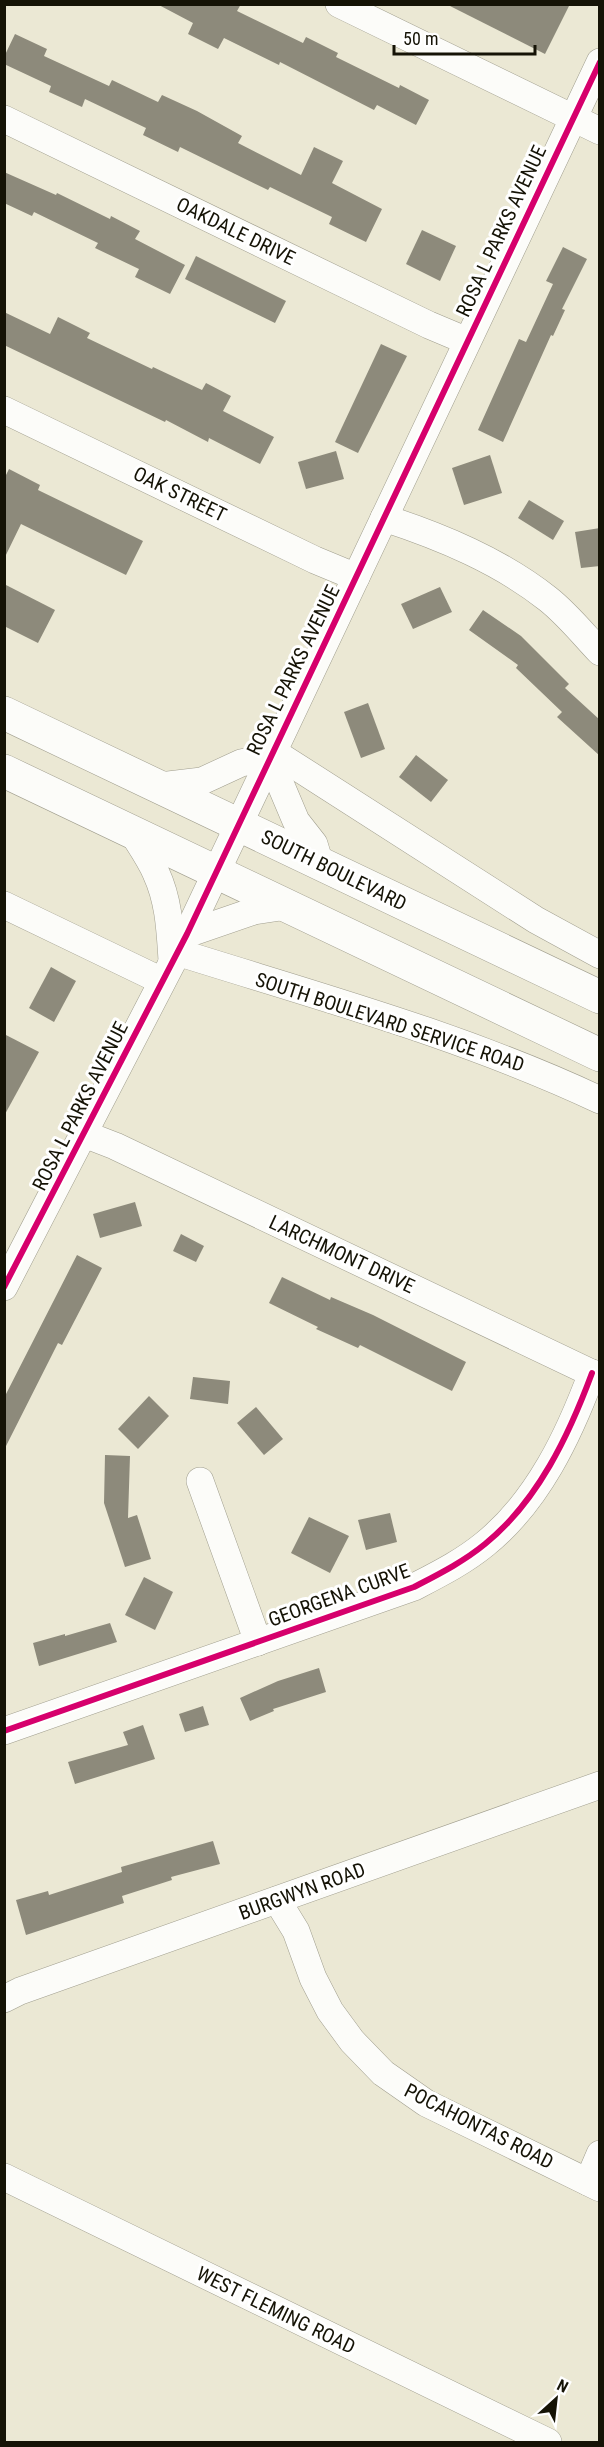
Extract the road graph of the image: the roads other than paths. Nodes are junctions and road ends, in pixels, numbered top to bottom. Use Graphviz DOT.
graph roads {
  1 [pos="339,4"];
  2 [pos="600,62"];
  3 [pos="573,118"];
  4 [pos="4,119"];
  5 [pos="600,130"];
  6 [pos="467,341"];
  7 [pos="4,410"];
  8 [pos="384,518"];
  9 [pos="356,577"];
  10 [pos="599,649"];
  11 [pos="4,713"];
  12 [pos="271,754"];
  13 [pos="4,771"];
  14 [pos="160,786"];
  15 [pos="238,824"];
  16 [pos="132,832"];
  17 [pos="320,864"];
  18 [pos="216,872"];
  19 [pos="4,905"];
  20 [pos="286,906"];
  21 [pos="600,956"];
  22 [pos="175,958"];
  23 [pos="600,997"];
  24 [pos="600,1054"];
  25 [pos="600,1100"];
  26 [pos="84,1134"];
  27 [pos="4,1287"];
  28 [pos="596,1375"];
  29 [pos="200,1481"];
  30 [pos="258,1642"];
  31 [pos="4,1731"];
  32 [pos="600,1785"];
  33 [pos="277,1900"];
  34 [pos="4,1999"];
  35 [pos="600,2154"];
  36 [pos="4,2177"];
  37 [pos="594,2185"];
  38 [pos="548,2442"];
  1 -- 3 [label="street"];
  2 -- 3 [label="street, ROSA L PARKS AVENUE"];
  3 -- 5 [label="street"];
  3 -- 6 [label="street, ROSA L PARKS AVENUE"];
  4 -- 6 [label="street, OAKDALE DRIVE"];
  6 -- 8 [label="street, ROSA L PARKS AVENUE"];
  7 -- 9 [label="street, OAK STREET"];
  8 -- 9 [label="street, ROSA L PARKS AVENUE"];
  8 -- 10 [label="street"];
  9 -- 12 [label="street, ROSA L PARKS AVENUE"];
  11 -- 14 [label="highway, SOUTH BOULEVARD"];
  12 -- 14 [label="street"];
  12 -- 15 [label="street, ROSA L PARKS AVENUE"];
  12 -- 17 [label="street"];
  12 -- 21 [label="street"];
  13 -- 16 [label="highway"];
  14 -- 15 [label="highway, SOUTH BOULEVARD"];
  15 -- 17 [label="highway, SOUTH BOULEVARD"];
  15 -- 18 [label="street, ROSA L PARKS AVENUE"];
  16 -- 18 [label="highway"];
  16 -- 22 [label="street"];
  17 -- 23 [label="highway, SOUTH BOULEVARD"];
  18 -- 20 [label="highway"];
  18 -- 22 [label="street, ROSA L PARKS AVENUE"];
  19 -- 22 [label="street"];
  20 -- 22 [label="street"];
  20 -- 24 [label="highway"];
  22 -- 25 [label="street, SOUTH BOULEVARD SERVICE ROAD"];
  22 -- 26 [label="street, ROSA L PARKS AVENUE"];
  26 -- 27 [label="street, ROSA L PARKS AVENUE"];
  26 -- 28 [label="street, LARCHMONT DRIVE"];
  28 -- 30 [label="street, GEORGENA CURVE"];
  29 -- 30 [label="street"];
  30 -- 31 [label="street, GEORGENA CURVE"];
  32 -- 33 [label="street, BURGWYN ROAD"];
  33 -- 34 [label="street, BURGWYN ROAD"];
  33 -- 37 [label="street, POCAHONTAS ROAD"];
  35 -- 37 [label="street"];
  36 -- 38 [label="street, WEST FLEMING ROAD"];
}
